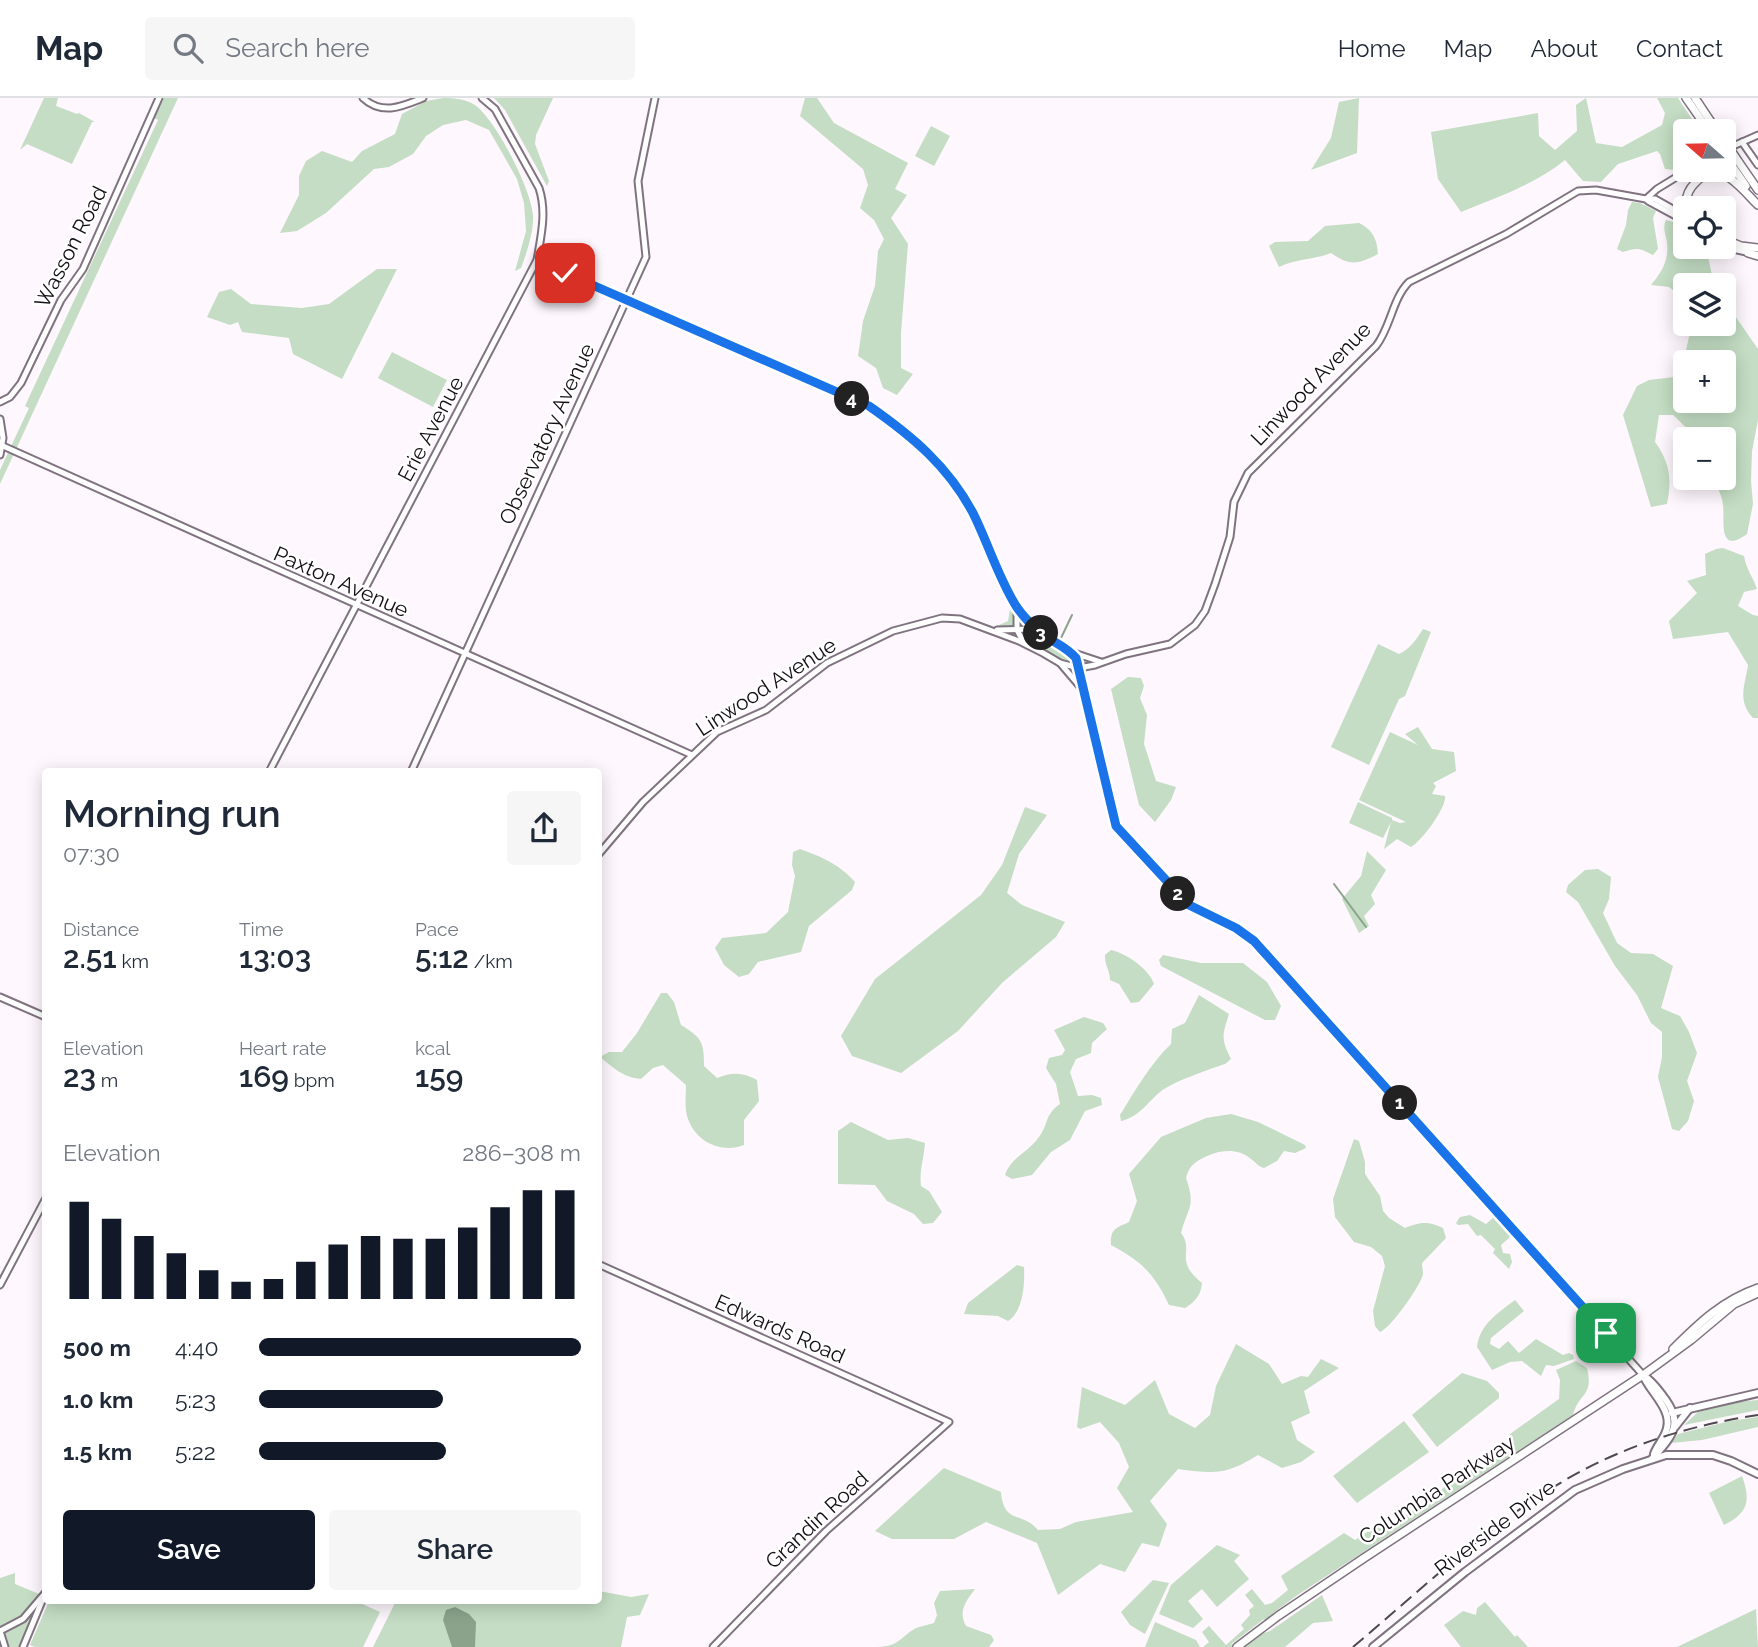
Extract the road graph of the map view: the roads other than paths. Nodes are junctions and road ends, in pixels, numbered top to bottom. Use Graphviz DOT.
graph roads {
  1 [pos="159,98"];
  2 [pos="363,98"];
  3 [pos="423,98"];
  4 [pos="482,98"];
  5 [pos="655,98"];
  6 [pos="1686,98"];
  7 [pos="1695,98"];
  8 [pos="1701,119"];
  9 [pos="1709,119"];
  10 [pos="1758,135"];
  11 [pos="1742,142"];
  12 [pos="1736,145"];
  13 [pos="1736,164"];
  14 [pos="1758,164"];
  15 [pos="1736,165"];
  16 [pos="1673,179"];
  17 [pos="1758,190"];
  18 [pos="1687,196"];
  19 [pos="1646,199"];
  20 [pos="1758,205"];
  21 [pos="1673,211"];
  22 [pos="1736,244"];
  23 [pos="1758,248"];
  24 [pos="1736,250"];
  25 [pos="1748,253"];
  26 [pos="1758,255"];
  27 [pos="537,260"];
  28 [pos="626,299"];
  29 [pos="0,402"];
  30 [pos="0,419"];
  31 [pos="3,446"];
  32 [pos="0,455"];
  33 [pos="356,605"];
  34 [pos="1017,608"];
  35 [pos="988,629"];
  36 [pos="1032,629"];
  37 [pos="1017,630"];
  38 [pos="1041,633"];
  39 [pos="1024,643"];
  40 [pos="1071,652"];
  41 [pos="464,654"];
  42 [pos="1101,662"];
  43 [pos="1063,664"];
  44 [pos="1079,668"];
  45 [pos="1083,690"];
  46 [pos="692,755"];
  47 [pos="271,768"];
  48 [pos="413,768"];
  49 [pos="602,850"];
  50 [pos="0,997"];
  51 [pos="42,1015"];
  52 [pos="42,1206"];
  53 [pos="602,1266"];
  54 [pos="0,1285"];
  55 [pos="1758,1288"];
  56 [pos="1758,1293"];
  57 [pos="1711,1313"];
  58 [pos="1686,1345"];
  59 [pos="1658,1365"];
  60 [pos="1643,1376"];
  61 [pos="1758,1393"];
  62 [pos="1690,1408"];
  63 [pos="1670,1413"];
  64 [pos="949,1422"];
  65 [pos="1675,1427"];
  66 [pos="1652,1459"];
  67 [pos="1758,1474"];
  68 [pos="42,1597"];
  69 [pos="42,1601"];
  70 [pos="0,1631"];
  71 [pos="2,1647"];
  72 [pos="23,1647"];
  73 [pos="713,1647"];
  74 [pos="1237,1647"];
  75 [pos="1373,1647"];
  1 -- 29 [label="street, Wasson Road"];
  2 -- 3 [label="street"];
  4 -- 27 [label="street, Erie Avenue"];
  5 -- 28 [label="street, Observatory Avenue"];
  6 -- 8 [label="highway"];
  7 -- 9 [label="highway"];
  10 -- 11 [label="street"];
  11 -- 12 [label="street"];
  11 -- 14 [label="street"];
  13 -- 17 [label="highway"];
  15 -- 20 [label="highway"];
  16 -- 19 [label="street"];
  18 -- 20 [label="highway"];
  19 -- 21 [label="street, Linwood Avenue"];
  19 -- 42 [label="street, Linwood Avenue"];
  22 -- 23 [label="highway"];
  24 -- 25 [label="street"];
  25 -- 26 [label="highway"];
  27 -- 28 [label="street"];
  27 -- 33 [label="street, Erie Avenue"];
  28 -- 34 [label="street"];
  28 -- 41 [label="street, Observatory Avenue"];
  30 -- 31 [label="street"];
  31 -- 32 [label="street"];
  31 -- 33 [label="street, Paxton Avenue"];
  33 -- 41 [label="street, Paxton Avenue"];
  33 -- 47 [label="street, Erie Avenue"];
  34 -- 37 [label="street"];
  34 -- 38 [label="street"];
  35 -- 37 [label="street, Linwood Avenue"];
  35 -- 39 [label="street, Linwood Avenue"];
  35 -- 46 [label="street, Linwood Avenue"];
  36 -- 37 [label="street, Linwood Avenue"];
  36 -- 38 [label="street, Linwood Avenue"];
  36 -- 39 [label="street"];
  37 -- 39 [label="street"];
  38 -- 40 [label="street, Linwood Avenue"];
  39 -- 43 [label="street, Linwood Avenue"];
  40 -- 42 [label="street, Linwood Avenue"];
  40 -- 43 [label="street"];
  40 -- 44 [label="street"];
  41 -- 46 [label="street, Paxton Avenue"];
  41 -- 48 [label="street, Observatory Avenue"];
  42 -- 44 [label="street, Linwood Avenue"];
  43 -- 44 [label="street, Linwood Avenue"];
  43 -- 45 [label="street"];
  44 -- 45 [label="street"];
  45 -- 60 [label="street"];
  46 -- 49 [label="street, Linwood Avenue"];
  50 -- 51 [label="street"];
  52 -- 54 [label="street"];
  53 -- 64 [label="street, Edwards Road"];
  55 -- 57 [label="highway, Columbia Parkway"];
  56 -- 58 [label="highway, Columbia Parkway"];
  57 -- 58 [label="highway"];
  57 -- 59 [label="highway, Columbia Parkway"];
  58 -- 59 [label="highway, Columbia Parkway"];
  59 -- 60 [label="highway, Columbia Parkway"];
  60 -- 63 [label="main road"];
  60 -- 74 [label="highway, Columbia Parkway"];
  61 -- 62 [label="main road"];
  62 -- 63 [label="main road"];
  62 -- 65 [label="main road"];
  63 -- 65 [label="main road"];
  63 -- 66 [label="main road"];
  64 -- 73 [label="street, Grandin Road"];
  65 -- 66 [label="main road"];
  66 -- 67 [label="main road, Riverside Drive"];
  66 -- 75 [label="main road, Riverside Drive"];
  68 -- 70 [label="street"];
  69 -- 72 [label="street"];
  70 -- 71 [label="street"];
}
